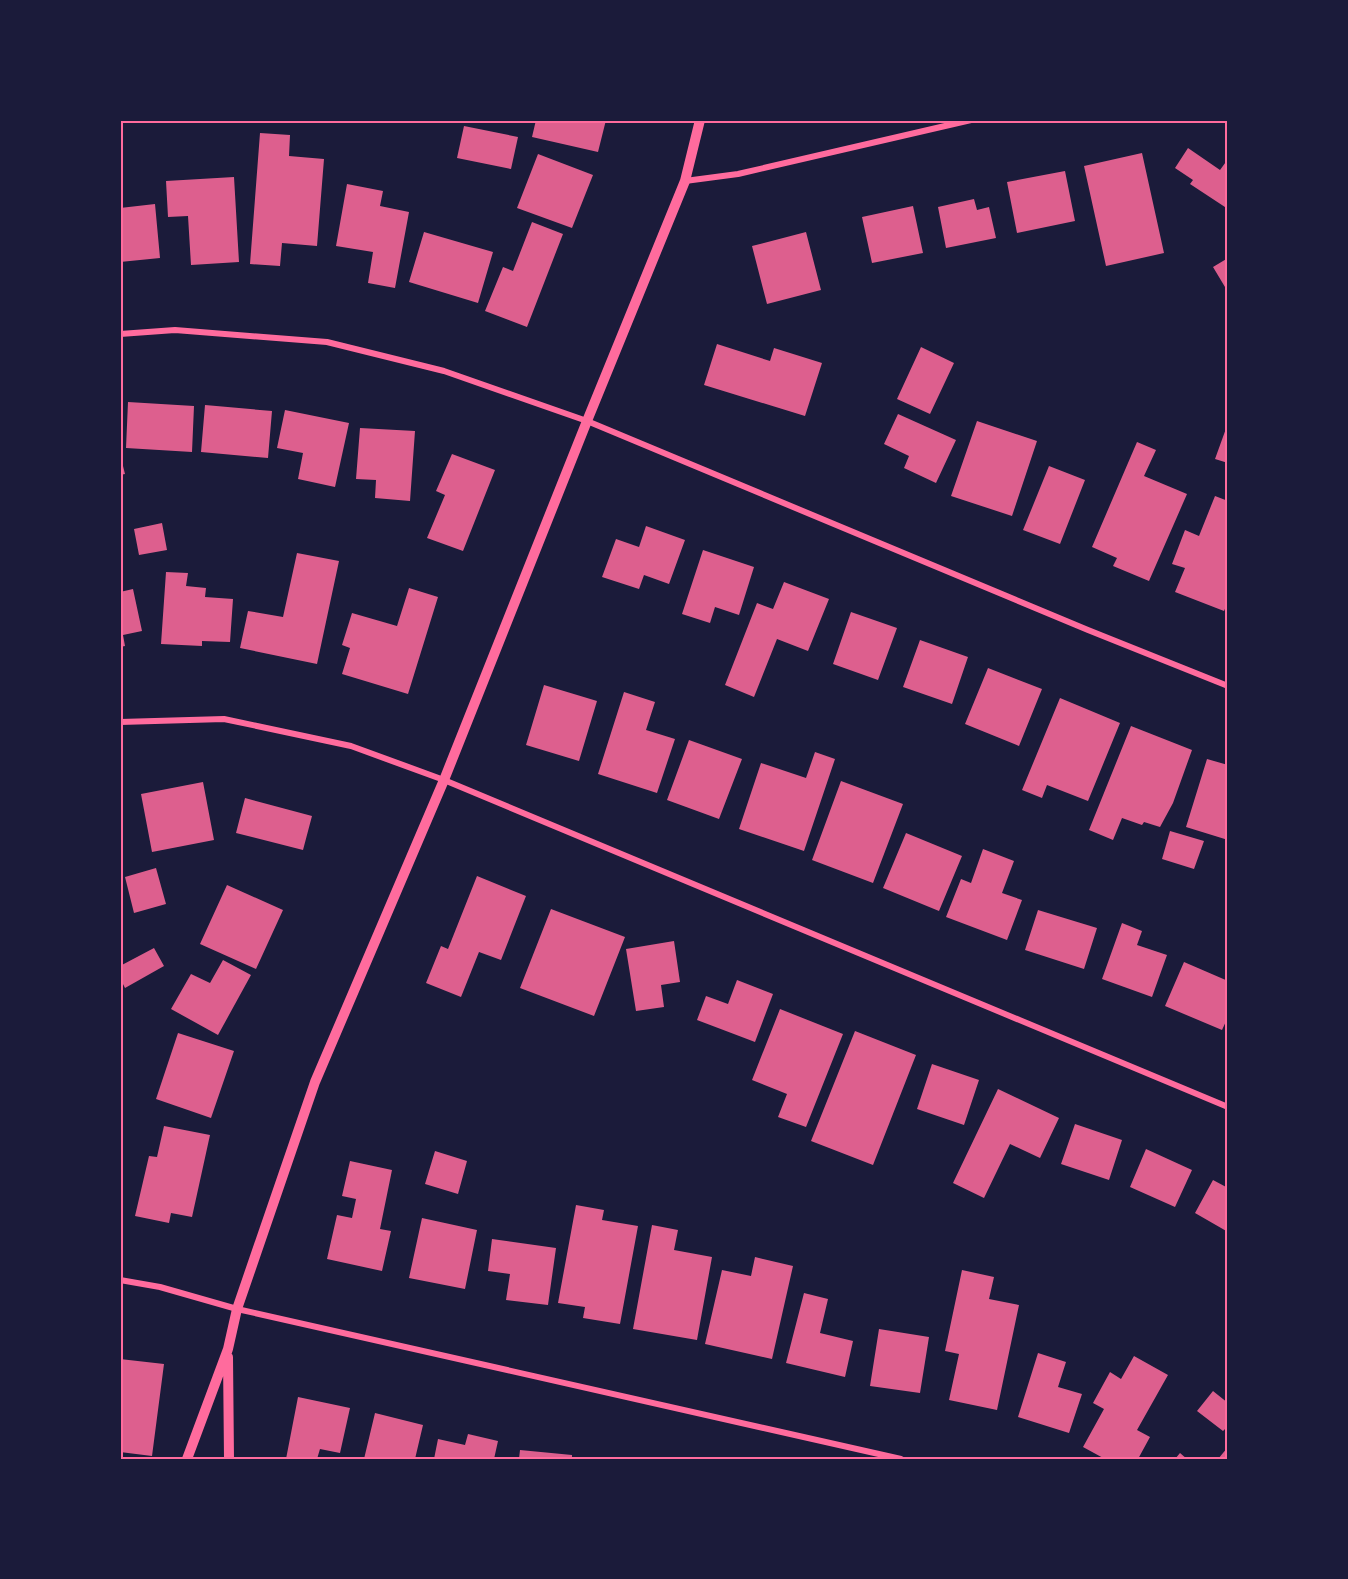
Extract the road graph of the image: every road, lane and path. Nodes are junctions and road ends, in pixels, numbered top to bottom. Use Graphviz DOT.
graph roads {
  1 [pos="700,120"];
  2 [pos="971,120"];
  3 [pos="685,181"];
  4 [pos="120,334"];
  5 [pos="587,421"];
  6 [pos="1228,686"];
  7 [pos="120,722"];
  8 [pos="444,780"];
  9 [pos="1228,1107"];
  10 [pos="120,1280"];
  11 [pos="237,1309"];
  12 [pos="228,1349"];
  13 [pos="187,1459"];
  14 [pos="229,1459"];
  15 [pos="901,1459"];
  1 -- 3 [label="street"];
  2 -- 3 [label="street"];
  3 -- 5 [label="street"];
  4 -- 5 [label="street"];
  5 -- 6 [label="street"];
  5 -- 8 [label="street"];
  7 -- 8 [label="street"];
  8 -- 9 [label="street"];
  8 -- 11 [label="street"];
  10 -- 11 [label="street"];
  11 -- 12 [label="street"];
  11 -- 15 [label="street"];
  12 -- 13 [label="street"];
  12 -- 14 [label="street"];
}
